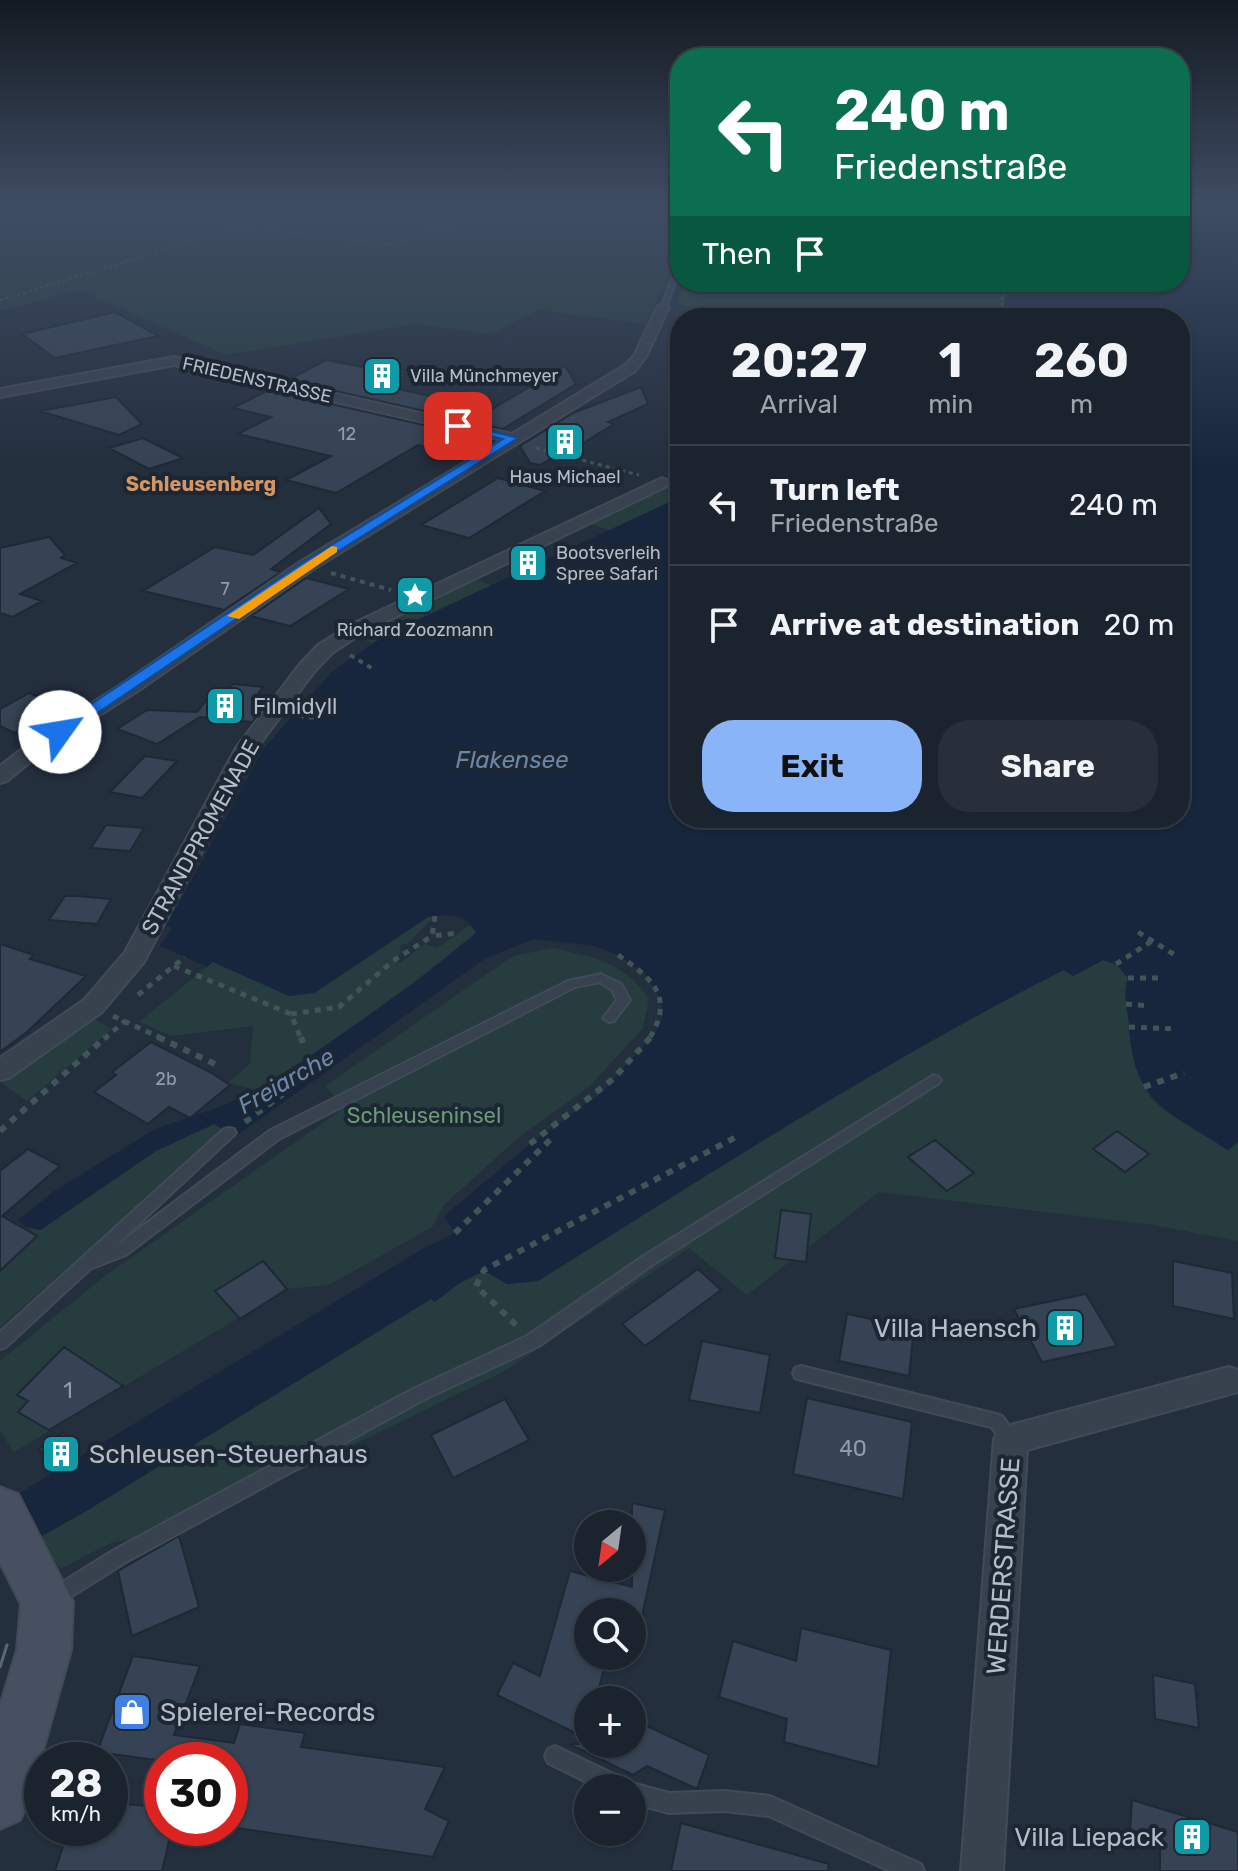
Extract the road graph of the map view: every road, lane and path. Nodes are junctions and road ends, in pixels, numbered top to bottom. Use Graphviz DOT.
graph roads {
  1 [pos="29,291"];
  2 [pos="669,291"];
  3 [pos="0,300"];
  4 [pos="663,307"];
  5 [pos="0,393"];
  6 [pos="510,440"];
  7 [pos="611,466"];
  8 [pos="662,483"];
  9 [pos="306,566"];
  10 [pos="418,600"];
  11 [pos="352,655"];
  12 [pos="373,669"];
  13 [pos="0,777"];
  14 [pos="435,916"];
  15 [pos="1138,932"];
  16 [pos="459,933"];
  17 [pos="432,936"];
  18 [pos="1152,941"];
  19 [pos="618,955"];
  20 [pos="1175,955"];
  21 [pos="185,957"];
  22 [pos="1116,964"];
  23 [pos="174,966"];
  24 [pos="1128,978"];
  25 [pos="1158,978"];
  26 [pos="137,996"];
  27 [pos="1126,1004"];
  28 [pos="93,1006"];
  29 [pos="124,1006"];
  30 [pos="1149,1006"];
  31 [pos="291,1014"];
  32 [pos="112,1016"];
  33 [pos="609,1018"];
  34 [pos="125,1021"];
  35 [pos="1129,1027"];
  36 [pos="1176,1029"];
  37 [pos="303,1043"];
  38 [pos="217,1065"];
  39 [pos="0,1071"];
  40 [pos="1184,1073"];
  41 [pos="934,1080"];
  42 [pos="1144,1087"];
  43 [pos="283,1094"];
  44 [pos="0,1131"];
  45 [pos="229,1133"];
  46 [pos="736,1137"];
  47 [pos="551,1139"];
  48 [pos="530,1144"];
  49 [pos="455,1233"];
  50 [pos="84,1265"];
  51 [pos="533,1341"];
  52 [pos="0,1342"];
  53 [pos="801,1373"];
  54 [pos="1229,1381"];
  55 [pos="1011,1439"];
  56 [pos="0,1510"];
  57 [pos="35,1579"];
  58 [pos="555,1756"];
  59 [pos="592,1774"];
  60 [pos="646,1797"];
  61 [pos="0,1800"];
  62 [pos="914,1871"];
  63 [pos="982,1871"];
  1 -- 3 [label="path"];
  2 -- 4 [label="lane"];
  4 -- 6 [label="street"];
  5 -- 6 [label="street, FRIEDENSTRASSE"];
  6 -- 7 [label="path"];
  6 -- 9 [label="street"];
  8 -- 10 [label="street, STRANDPROMENADE"];
  9 -- 10 [label="path"];
  9 -- 13 [label="street"];
  10 -- 28 [label="street, STRANDPROMENADE"];
  11 -- 12 [label="path"];
  14 -- 17 [label="path"];
  15 -- 18 [label="path"];
  16 -- 17 [label="path"];
  17 -- 31 [label="path"];
  18 -- 20 [label="path"];
  18 -- 22 [label="path"];
  19 -- 48 [label="path"];
  21 -- 23 [label="path"];
  23 -- 26 [label="path"];
  23 -- 31 [label="path"];
  24 -- 25 [label="path"];
  27 -- 30 [label="path"];
  28 -- 32 [label="path"];
  28 -- 39 [label="street, STRANDPROMENADE"];
  29 -- 32 [label="path"];
  31 -- 37 [label="path"];
  32 -- 34 [label="path"];
  33 -- 50 [label="lane"];
  34 -- 38 [label="path"];
  34 -- 44 [label="path"];
  35 -- 36 [label="path"];
  40 -- 42 [label="path"];
  41 -- 51 [label="lane"];
  43 -- 45 [label="path"];
  45 -- 50 [label="lane"];
  46 -- 51 [label="path"];
  47 -- 49 [label="path"];
  50 -- 52 [label="lane"];
  51 -- 57 [label="lane"];
  53 -- 55 [label="lane"];
  54 -- 55 [label="street, WERDERSTRASSE"];
  55 -- 63 [label="street, WERDERSTRASSE"];
  56 -- 57 [label="street"];
  57 -- 61 [label="street"];
  58 -- 59 [label="lane"];
  60 -- 62 [label="lane"];
}
